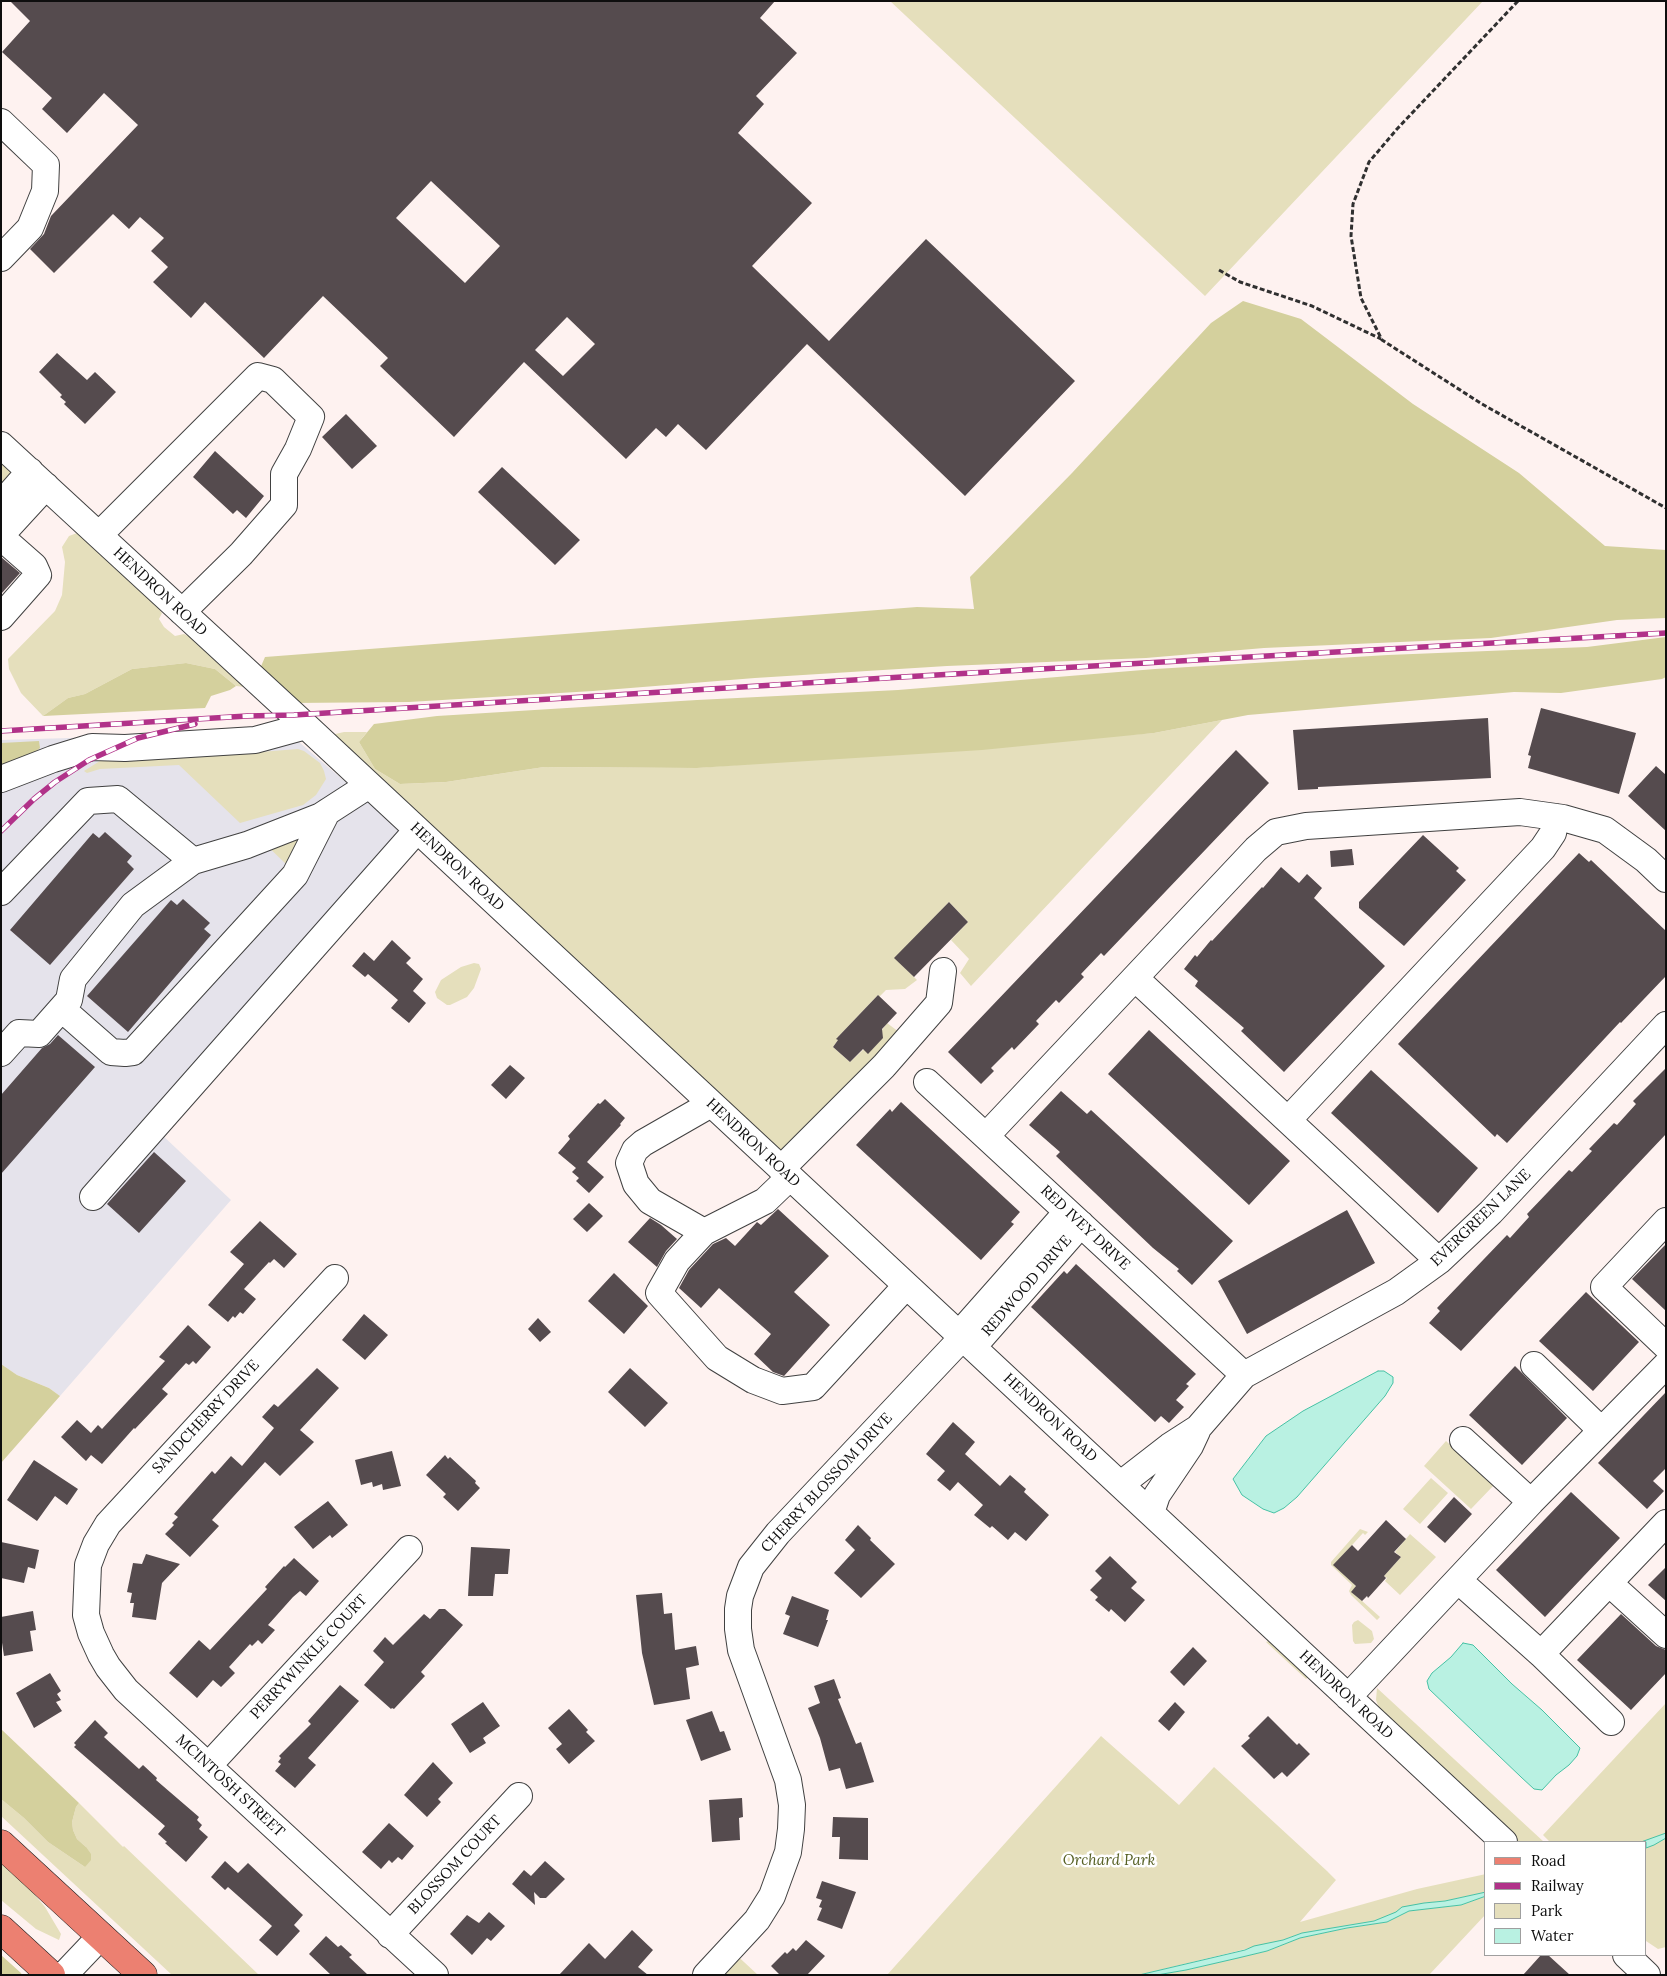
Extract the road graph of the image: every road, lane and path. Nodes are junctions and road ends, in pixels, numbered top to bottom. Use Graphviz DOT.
graph roads {
  1 [pos="1518,1"];
  2 [pos="1,122"];
  3 [pos="1,258"];
  4 [pos="1219,270"];
  5 [pos="1382,340"];
  6 [pos="1,445"];
  7 [pos="38,479"];
  8 [pos="1,504"];
  9 [pos="1666,508"];
  10 [pos="99,535"];
  11 [pos="1,536"];
  12 [pos="182,612"];
  13 [pos="1,617"];
  14 [pos="306,726"];
  15 [pos="1,779"];
  16 [pos="369,785"];
  17 [pos="327,812"];
  18 [pos="1556,817"];
  19 [pos="418,830"];
  20 [pos="193,861"];
  21 [pos="1666,879"];
  22 [pos="1,892"];
  23 [pos="943,971"];
  24 [pos="1135,978"];
  25 [pos="62,1009"];
  26 [pos="1666,1025"];
  27 [pos="1,1053"];
  28 [pos="927,1082"];
  29 [pos="711,1104"];
  30 [pos="1288,1120"];
  31 [pos="986,1136"];
  32 [pos="786,1173"];
  33 [pos="93,1197"];
  34 [pos="1074,1218"];
  35 [pos="1666,1221"];
  36 [pos="704,1232"];
  37 [pos="1439,1261"];
  38 [pos="334,1278"];
  39 [pos="906,1286"];
  40 [pos="965,1340"];
  41 [pos="1666,1346"];
  42 [pos="1534,1365"];
  43 [pos="1666,1365"];
  44 [pos="1244,1374"];
  45 [pos="1198,1428"];
  46 [pos="1601,1430"];
  47 [pos="1463,1440"];
  48 [pos="1121,1484"];
  49 [pos="1531,1502"];
  50 [pos="1151,1513"];
  51 [pos="1666,1523"];
  52 [pos="409,1549"];
  53 [pos="88,1565"];
  54 [pos="1458,1580"];
  55 [pos="1610,1582"];
  56 [pos="1666,1635"];
  57 [pos="1541,1654"];
  58 [pos="1348,1698"];
  59 [pos="1611,1722"];
  60 [pos="209,1765"];
  61 [pos="519,1796"];
  62 [pos="1503,1841"];
  63 [pos="1,1844"];
  64 [pos="1,1929"];
  65 [pos="390,1934"];
  66 [pos="101,1936"];
  67 [pos="1627,1956"];
  68 [pos="51,1975"];
  69 [pos="64,1975"];
  70 [pos="143,1975"];
  71 [pos="435,1975"];
  72 [pos="706,1975"];
  73 [pos="1647,1975"];
  1 -- 5 [label="path"];
  2 -- 3 [label="street"];
  4 -- 5 [label="path"];
  5 -- 9 [label="path"];
  6 -- 7 [label="street, HENDRON ROAD"];
  7 -- 8 [label="street"];
  7 -- 10 [label="street, HENDRON ROAD"];
  7 -- 11 [label="street"];
  10 -- 12 [label="street, HENDRON ROAD"];
  10 -- 12 [label="street"];
  11 -- 13 [label="street"];
  12 -- 14 [label="street, HENDRON ROAD"];
  14 -- 15 [label="street"];
  14 -- 16 [label="street, HENDRON ROAD"];
  16 -- 17 [label="street"];
  16 -- 19 [label="street, HENDRON ROAD"];
  17 -- 20 [label="street"];
  17 -- 25 [label="street"];
  18 -- 21 [label="street"];
  18 -- 24 [label="street"];
  18 -- 30 [label="street"];
  19 -- 29 [label="street, HENDRON ROAD"];
  19 -- 33 [label="street"];
  20 -- 22 [label="street"];
  20 -- 25 [label="street"];
  23 -- 32 [label="street"];
  24 -- 30 [label="street"];
  24 -- 31 [label="street"];
  25 -- 27 [label="street"];
  26 -- 37 [label="street, EVERGREEN LANE"];
  28 -- 31 [label="street, RED IVEY DRIVE"];
  29 -- 32 [label="street, HENDRON ROAD"];
  29 -- 36 [label="street"];
  30 -- 37 [label="street"];
  31 -- 34 [label="street, RED IVEY DRIVE"];
  32 -- 36 [label="street"];
  32 -- 39 [label="street, HENDRON ROAD"];
  34 -- 40 [label="street, REDWOOD DRIVE"];
  34 -- 44 [label="street, RED IVEY DRIVE"];
  35 -- 41 [label="street"];
  36 -- 39 [label="street"];
  37 -- 44 [label="street, EVERGREEN LANE"];
  38 -- 53 [label="street, SANDCHERRY DRIVE"];
  39 -- 40 [label="street, HENDRON ROAD"];
  40 -- 48 [label="street, HENDRON ROAD"];
  40 -- 72 [label="street, CHERRY BLOSSOM DRIVE"];
  42 -- 46 [label="street"];
  43 -- 46 [label="street"];
  44 -- 45 [label="street, EVERGREEN LANE"];
  45 -- 48 [label="street, EVERGREEN LANE"];
  45 -- 50 [label="street, EVERGREEN LANE"];
  46 -- 49 [label="street"];
  47 -- 49 [label="street"];
  48 -- 50 [label="street, HENDRON ROAD"];
  49 -- 54 [label="street"];
  50 -- 58 [label="street, HENDRON ROAD"];
  51 -- 55 [label="street"];
  52 -- 60 [label="street, PERRYWINKLE COURT"];
  53 -- 60 [label="street, MCINTOSH STREET"];
  54 -- 57 [label="street"];
  54 -- 58 [label="street"];
  55 -- 56 [label="street"];
  55 -- 57 [label="street"];
  57 -- 59 [label="street"];
  58 -- 62 [label="street, HENDRON ROAD"];
  60 -- 65 [label="street, MCINTOSH STREET"];
  61 -- 65 [label="street, BLOSSOM COURT"];
  63 -- 66 [label="main road"];
  64 -- 68 [label="main road"];
  65 -- 71 [label="street, MCINTOSH STREET"];
  66 -- 69 [label="street"];
  66 -- 70 [label="main road"];
  67 -- 73 [label="street"];
}
